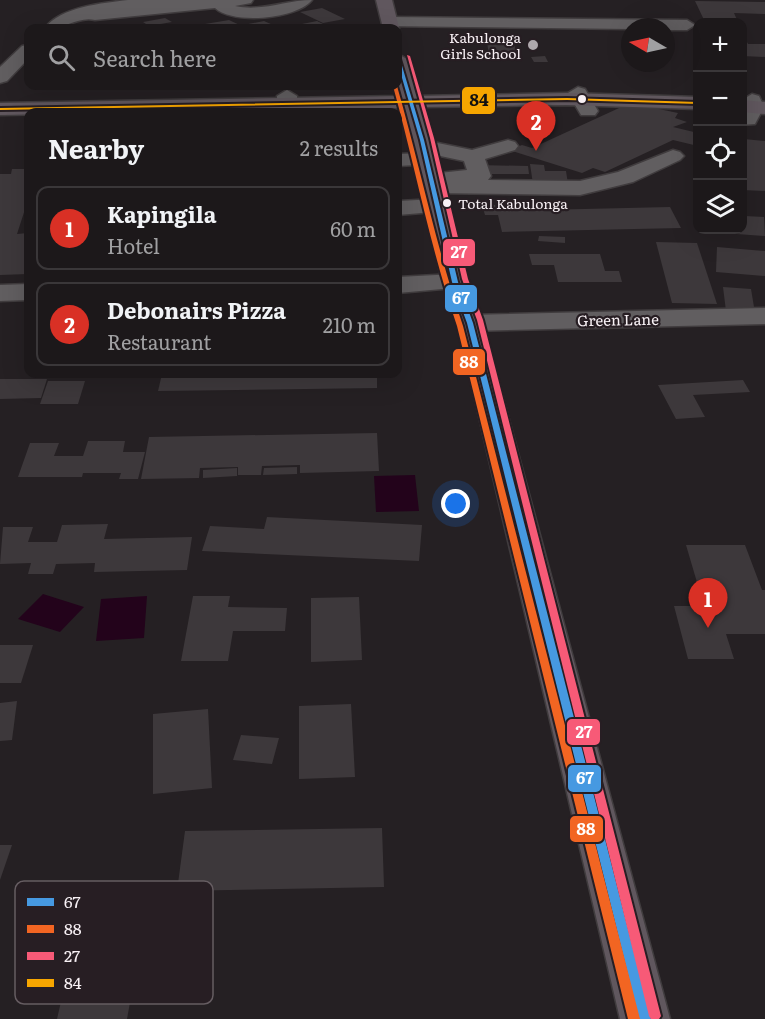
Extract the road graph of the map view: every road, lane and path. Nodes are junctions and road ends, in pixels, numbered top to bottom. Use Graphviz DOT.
graph roads {
  1 [pos="171,0"];
  2 [pos="245,0"];
  3 [pos="304,0"];
  4 [pos="384,0"];
  5 [pos="212,2"];
  6 [pos="94,19"];
  7 [pos="58,24"];
  8 [pos="391,24"];
  9 [pos="402,25"];
  10 [pos="687,25"];
  11 [pos="24,54"];
  12 [pos="402,76"];
  13 [pos="0,77"];
  14 [pos="693,97"];
  15 [pos="407,98"];
  16 [pos="0,101"];
  17 [pos="582,101"];
  18 [pos="693,103"];
  19 [pos="287,104"];
  20 [pos="79,106"];
  21 [pos="101,106"];
  22 [pos="24,108"];
  23 [pos="26,108"];
  24 [pos="0,109"];
  25 [pos="508,146"];
  26 [pos="473,156"];
  27 [pos="673,156"];
  28 [pos="425,175"];
  29 [pos="402,190"];
  30 [pos="402,203"];
  31 [pos="455,282"];
  32 [pos="402,285"];
  33 [pos="24,292"];
  34 [pos="0,293"];
  35 [pos="765,316"];
  36 [pos="470,323"];
  37 [pos="645,1019"];
  1 -- 6 [label="street"];
  2 -- 5 [label="street"];
  3 -- 5 [label="street"];
  4 -- 8 [label="main road"];
  5 -- 6 [label="street"];
  6 -- 7 [label="street"];
  9 -- 10 [label="street"];
  11 -- 13 [label="street"];
  12 -- 15 [label="main road"];
  14 -- 17 [label="main road"];
  15 -- 17 [label="main road"];
  15 -- 19 [label="main road"];
  15 -- 28 [label="main road"];
  16 -- 20 [label="main road"];
  17 -- 18 [label="main road"];
  19 -- 21 [label="main road"];
  20 -- 21 [label="main road"];
  20 -- 23 [label="main road"];
  22 -- 24 [label="main road"];
  25 -- 26 [label="street"];
  26 -- 28 [label="street"];
  26 -- 28 [label="street"];
  27 -- 28 [label="street"];
  28 -- 29 [label="street"];
  28 -- 30 [label="street"];
  28 -- 31 [label="main road"];
  31 -- 32 [label="street"];
  31 -- 36 [label="main road"];
  33 -- 34 [label="street"];
  35 -- 36 [label="street, Green Lane"];
  36 -- 37 [label="main road"];
}
